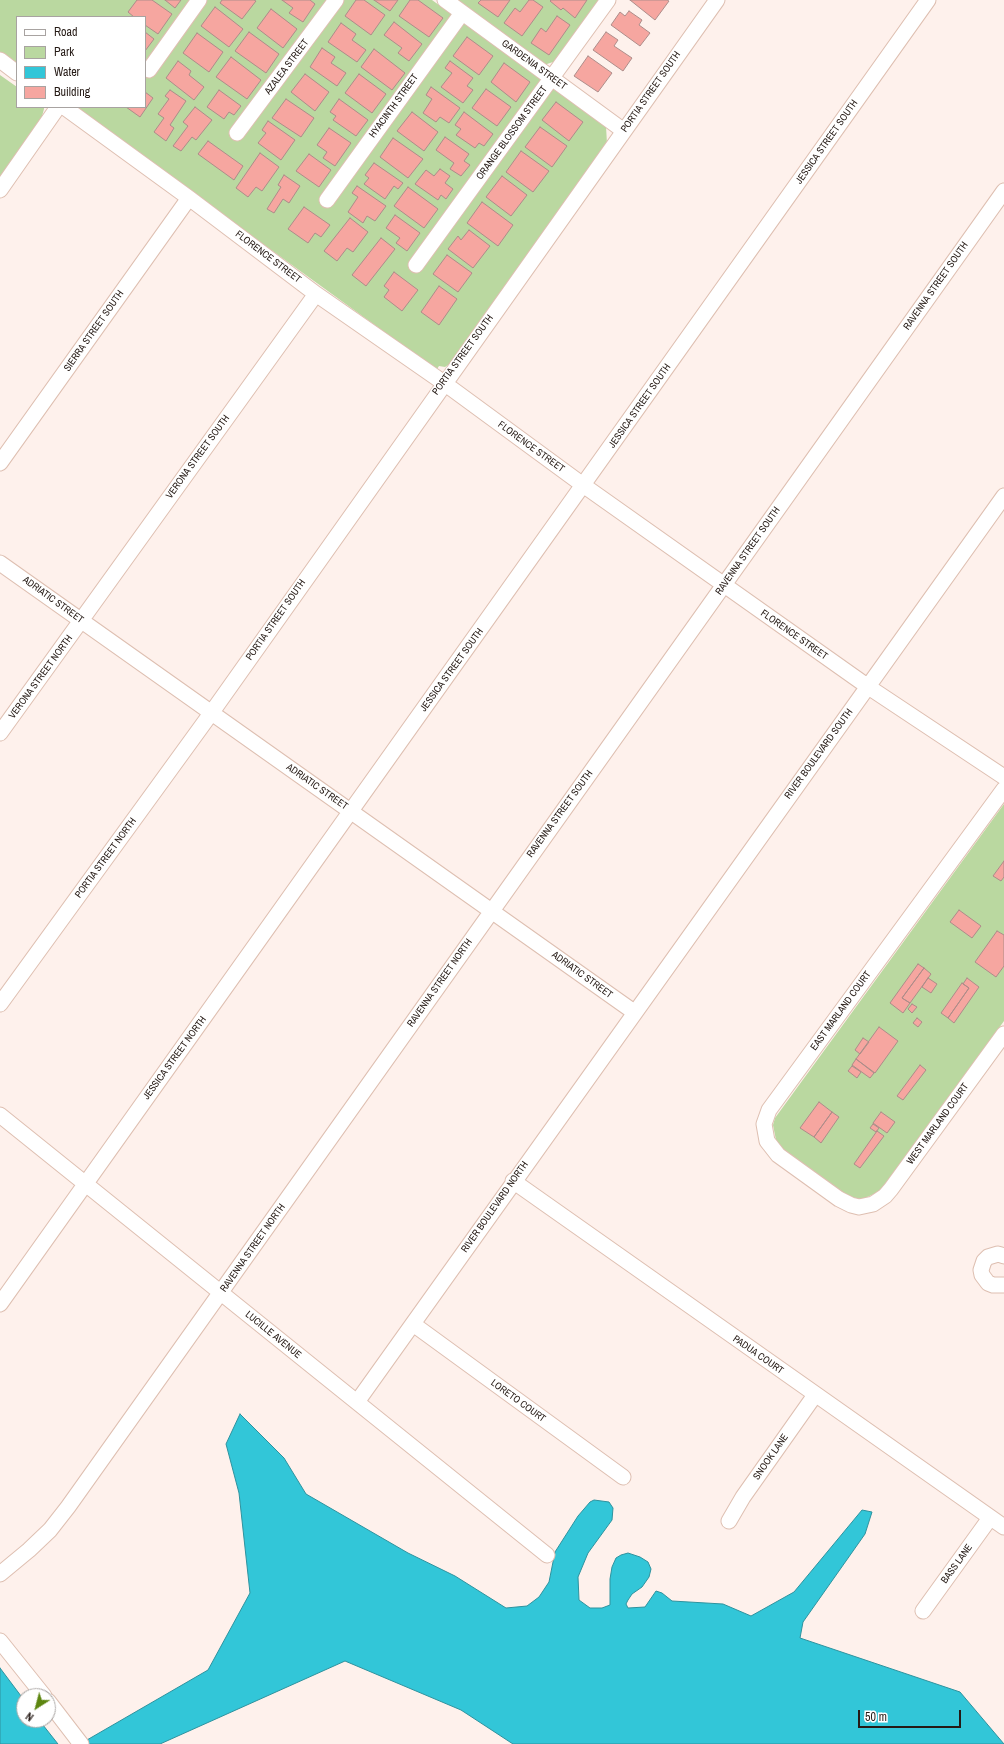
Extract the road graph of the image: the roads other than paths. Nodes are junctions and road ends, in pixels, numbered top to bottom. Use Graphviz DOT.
graph roads {
  1 [pos="200,0"];
  2 [pos="336,0"];
  3 [pos="445,0"];
  4 [pos="608,0"];
  5 [pos="717,0"];
  6 [pos="928,0"];
  7 [pos="462,13"];
  8 [pos="0,60"];
  9 [pos="149,70"];
  10 [pos="16,72"];
  11 [pos="552,78"];
  12 [pos="57,108"];
  13 [pos="65,108"];
  14 [pos="624,131"];
  15 [pos="237,134"];
  16 [pos="0,190"];
  17 [pos="1004,191"];
  18 [pos="189,198"];
  19 [pos="327,200"];
  20 [pos="416,265"];
  21 [pos="316,294"];
  22 [pos="444,383"];
  23 [pos="0,463"];
  24 [pos="584,486"];
  25 [pos="1004,496"];
  26 [pos="0,563"];
  27 [pos="724,585"];
  28 [pos="82,621"];
  29 [pos="867,686"];
  30 [pos="212,712"];
  31 [pos="0,732"];
  32 [pos="1004,777"];
  33 [pos="1004,790"];
  34 [pos="351,811"];
  35 [pos="492,910"];
  36 [pos="0,1004"];
  37 [pos="634,1012"];
  38 [pos="1004,1034"];
  39 [pos="0,1115"];
  40 [pos="513,1181"];
  41 [pos="85,1184"];
  42 [pos="865,1206"];
  43 [pos="1004,1256"];
  44 [pos="1004,1285"];
  45 [pos="221,1293"];
  46 [pos="0,1304"];
  47 [pos="413,1324"];
  48 [pos="815,1395"];
  49 [pos="357,1402"];
  50 [pos="624,1478"];
  51 [pos="990,1518"];
  52 [pos="729,1521"];
  53 [pos="1004,1527"];
  54 [pos="547,1556"];
  55 [pos="0,1574"];
  56 [pos="923,1611"];
  57 [pos="1,1642"];
  58 [pos="38,1688"];
  59 [pos="56,1711"];
  60 [pos="78,1739"];
  1 -- 9 [label="street"];
  2 -- 15 [label="street, AZALEA STREET"];
  3 -- 7 [label="street, GARDENIA STREET"];
  4 -- 11 [label="street, ORANGE BLOSSOM STREET"];
  5 -- 14 [label="street, PORTIA STREET SOUTH"];
  6 -- 24 [label="street, JESSICA STREET SOUTH"];
  7 -- 11 [label="street, GARDENIA STREET"];
  7 -- 19 [label="street, HYACINTH STREET"];
  8 -- 10 [label="street"];
  11 -- 14 [label="street, GARDENIA STREET"];
  11 -- 20 [label="street, ORANGE BLOSSOM STREET"];
  12 -- 16 [label="street"];
  13 -- 18 [label="street, FLORENCE STREET"];
  14 -- 22 [label="street, PORTIA STREET SOUTH"];
  17 -- 27 [label="street, RAVENNA STREET SOUTH"];
  18 -- 21 [label="street, FLORENCE STREET"];
  18 -- 23 [label="street, SIERRA STREET SOUTH"];
  21 -- 22 [label="street, FLORENCE STREET"];
  21 -- 28 [label="street, VERONA STREET SOUTH"];
  22 -- 24 [label="street, FLORENCE STREET"];
  22 -- 30 [label="street, PORTIA STREET SOUTH"];
  24 -- 27 [label="street, FLORENCE STREET"];
  24 -- 34 [label="street, JESSICA STREET SOUTH"];
  25 -- 29 [label="street, RIVER BOULEVARD SOUTH"];
  26 -- 28 [label="street, ADRIATIC STREET"];
  27 -- 29 [label="street, FLORENCE STREET"];
  27 -- 35 [label="street, RAVENNA STREET SOUTH"];
  28 -- 30 [label="street, ADRIATIC STREET"];
  28 -- 31 [label="street, VERONA STREET NORTH"];
  29 -- 32 [label="street, FLORENCE STREET"];
  29 -- 37 [label="street, RIVER BOULEVARD SOUTH"];
  30 -- 34 [label="street, ADRIATIC STREET"];
  30 -- 36 [label="street, PORTIA STREET NORTH"];
  33 -- 42 [label="street, EAST MARLAND COURT"];
  34 -- 35 [label="street, ADRIATIC STREET"];
  34 -- 41 [label="street, JESSICA STREET NORTH"];
  35 -- 37 [label="street, ADRIATIC STREET"];
  35 -- 45 [label="street, RAVENNA STREET NORTH"];
  37 -- 40 [label="street, RIVER BOULEVARD NORTH"];
  38 -- 42 [label="street, WEST MARLAND COURT"];
  39 -- 41 [label="street, LUCILLE AVENUE"];
  40 -- 47 [label="street, RIVER BOULEVARD NORTH"];
  40 -- 48 [label="street, PADUA COURT"];
  41 -- 45 [label="street, LUCILLE AVENUE"];
  41 -- 46 [label="street, JESSICA STREET NORTH"];
  43 -- 44 [label="street"];
  45 -- 49 [label="street, LUCILLE AVENUE"];
  45 -- 55 [label="street, RAVENNA STREET NORTH"];
  47 -- 49 [label="street, RIVER BOULEVARD NORTH"];
  47 -- 50 [label="street, LORETO COURT"];
  48 -- 51 [label="street, PADUA COURT"];
  48 -- 52 [label="street, SNOOK LANE"];
  49 -- 54 [label="street, LUCILLE AVENUE"];
  51 -- 53 [label="street, PADUA COURT"];
  51 -- 56 [label="street, BASS LANE"];
  57 -- 58 [label="street"];
  59 -- 60 [label="street"];
}
